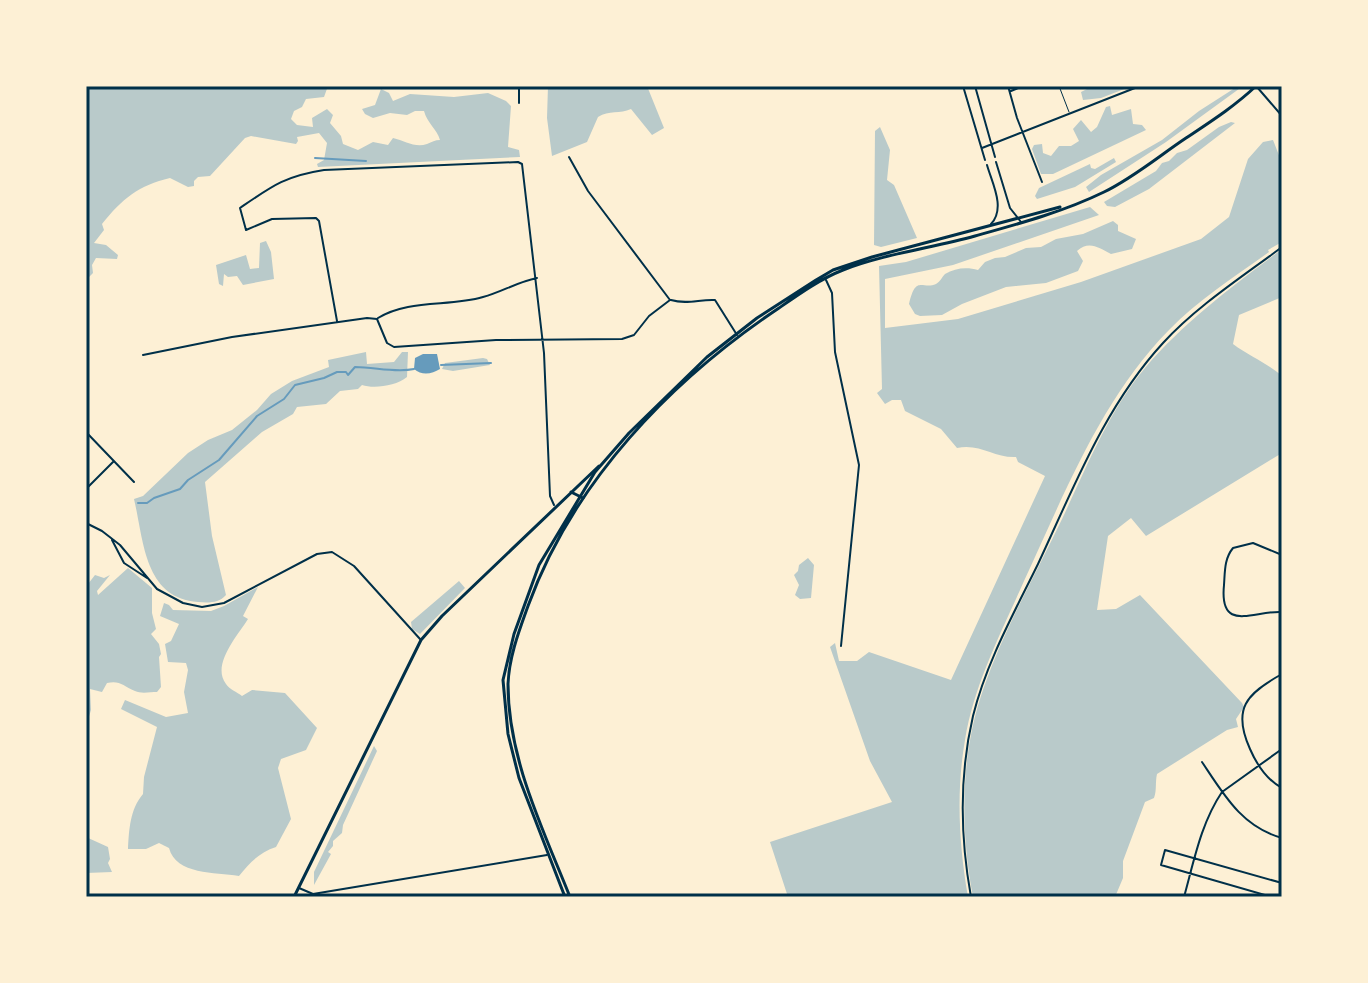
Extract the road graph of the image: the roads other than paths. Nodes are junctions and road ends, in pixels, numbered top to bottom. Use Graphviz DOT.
graph roads {
  1 [pos="519,86"];
  2 [pos="963,86"];
  3 [pos="975,86"];
  4 [pos="1008,86"];
  5 [pos="1023,86"];
  6 [pos="1059,86"];
  7 [pos="1140,86"];
  8 [pos="1256,86"];
  9 [pos="1010,91"];
  10 [pos="519,103"];
  11 [pos="1070,114"];
  12 [pos="1282,116"];
  13 [pos="1023,133"];
  14 [pos="991,146"];
  15 [pos="982,148"];
  16 [pos="569,157"];
  17 [pos="995,157"];
  18 [pos="985,160"];
  19 [pos="996,162"];
  20 [pos="987,165"];
  21 [pos="1042,182"];
  22 [pos="1019,220"];
  23 [pos="986,227"];
  24 [pos="1282,247"];
  25 [pos="824,277"];
  26 [pos="537,278"];
  27 [pos="670,300"];
  28 [pos="377,319"];
  29 [pos="337,321"];
  30 [pos="737,335"];
  31 [pos="542,341"];
  32 [pos="143,355"];
  33 [pos="86,432"];
  34 [pos="114,461"];
  35 [pos="602,463"];
  36 [pos="134,482"];
  37 [pos="86,489"];
  38 [pos="571,492"];
  39 [pos="581,496"];
  40 [pos="555,506"];
  41 [pos="86,523"];
  42 [pos="111,538"];
  43 [pos="1282,555"];
  44 [pos="151,581"];
  45 [pos="1282,612"];
  46 [pos="421,640"];
  47 [pos="841,646"];
  48 [pos="1282,674"];
  49 [pos="1282,749"];
  50 [pos="1202,762"];
  51 [pos="1258,766"];
  52 [pos="1282,788"];
  53 [pos="1222,792"];
  54 [pos="1282,838"];
  55 [pos="548,855"];
  56 [pos="1195,859"];
  57 [pos="1190,874"];
  58 [pos="1282,883"];
  59 [pos="299,888"];
  60 [pos="294,897"];
  61 [pos="567,897"];
  62 [pos="971,897"];
  63 [pos="1184,897"];
  64 [pos="1272,897"];
  1 -- 10 [label="street"];
  2 -- 15 [label="street"];
  3 -- 14 [label="street"];
  4 -- 9 [label="street"];
  5 -- 9 [label="street"];
  6 -- 11 [label="lane"];
  7 -- 11 [label="street"];
  8 -- 12 [label="street"];
  8 -- 22 [label="main road"];
  9 -- 13 [label="street"];
  11 -- 13 [label="street"];
  13 -- 14 [label="street"];
  13 -- 21 [label="street"];
  14 -- 15 [label="street"];
  14 -- 17 [label="street"];
  15 -- 18 [label="street"];
  16 -- 27 [label="street"];
  19 -- 22 [label="street"];
  20 -- 23 [label="street"];
  22 -- 23 [label="main road"];
  22 -- 25 [label="main road"];
  23 -- 25 [label="main road"];
  24 -- 62 [label="street"];
  25 -- 30 [label="main road"];
  25 -- 47 [label="street"];
  26 -- 28 [label="street"];
  26 -- 29 [label="street"];
  26 -- 31 [label="street"];
  27 -- 30 [label="street"];
  27 -- 31 [label="street"];
  28 -- 29 [label="street"];
  28 -- 31 [label="street"];
  29 -- 32 [label="street"];
  30 -- 35 [label="main road"];
  30 -- 39 [label="main road"];
  31 -- 40 [label="street"];
  33 -- 34 [label="street"];
  34 -- 36 [label="street"];
  34 -- 37 [label="street"];
  35 -- 38 [label="main road"];
  35 -- 39 [label="main road"];
  38 -- 39 [label="main road"];
  38 -- 40 [label="main road"];
  39 -- 55 [label="main road"];
  39 -- 61 [label="main road"];
  40 -- 46 [label="main road"];
  41 -- 42 [label="street"];
  42 -- 44 [label="street"];
  42 -- 44 [label="street"];
  43 -- 45 [label="street"];
  44 -- 46 [label="street"];
  46 -- 59 [label="main road"];
  48 -- 51 [label="street"];
  49 -- 51 [label="street"];
  50 -- 53 [label="street"];
  51 -- 52 [label="street"];
  51 -- 53 [label="street"];
  53 -- 54 [label="street"];
  53 -- 56 [label="street"];
  55 -- 59 [label="street"];
  55 -- 61 [label="main road"];
  56 -- 57 [label="street"];
  56 -- 57 [label="street"];
  56 -- 58 [label="street"];
  57 -- 63 [label="street"];
  57 -- 64 [label="street"];
  59 -- 60 [label="main road"];
}
